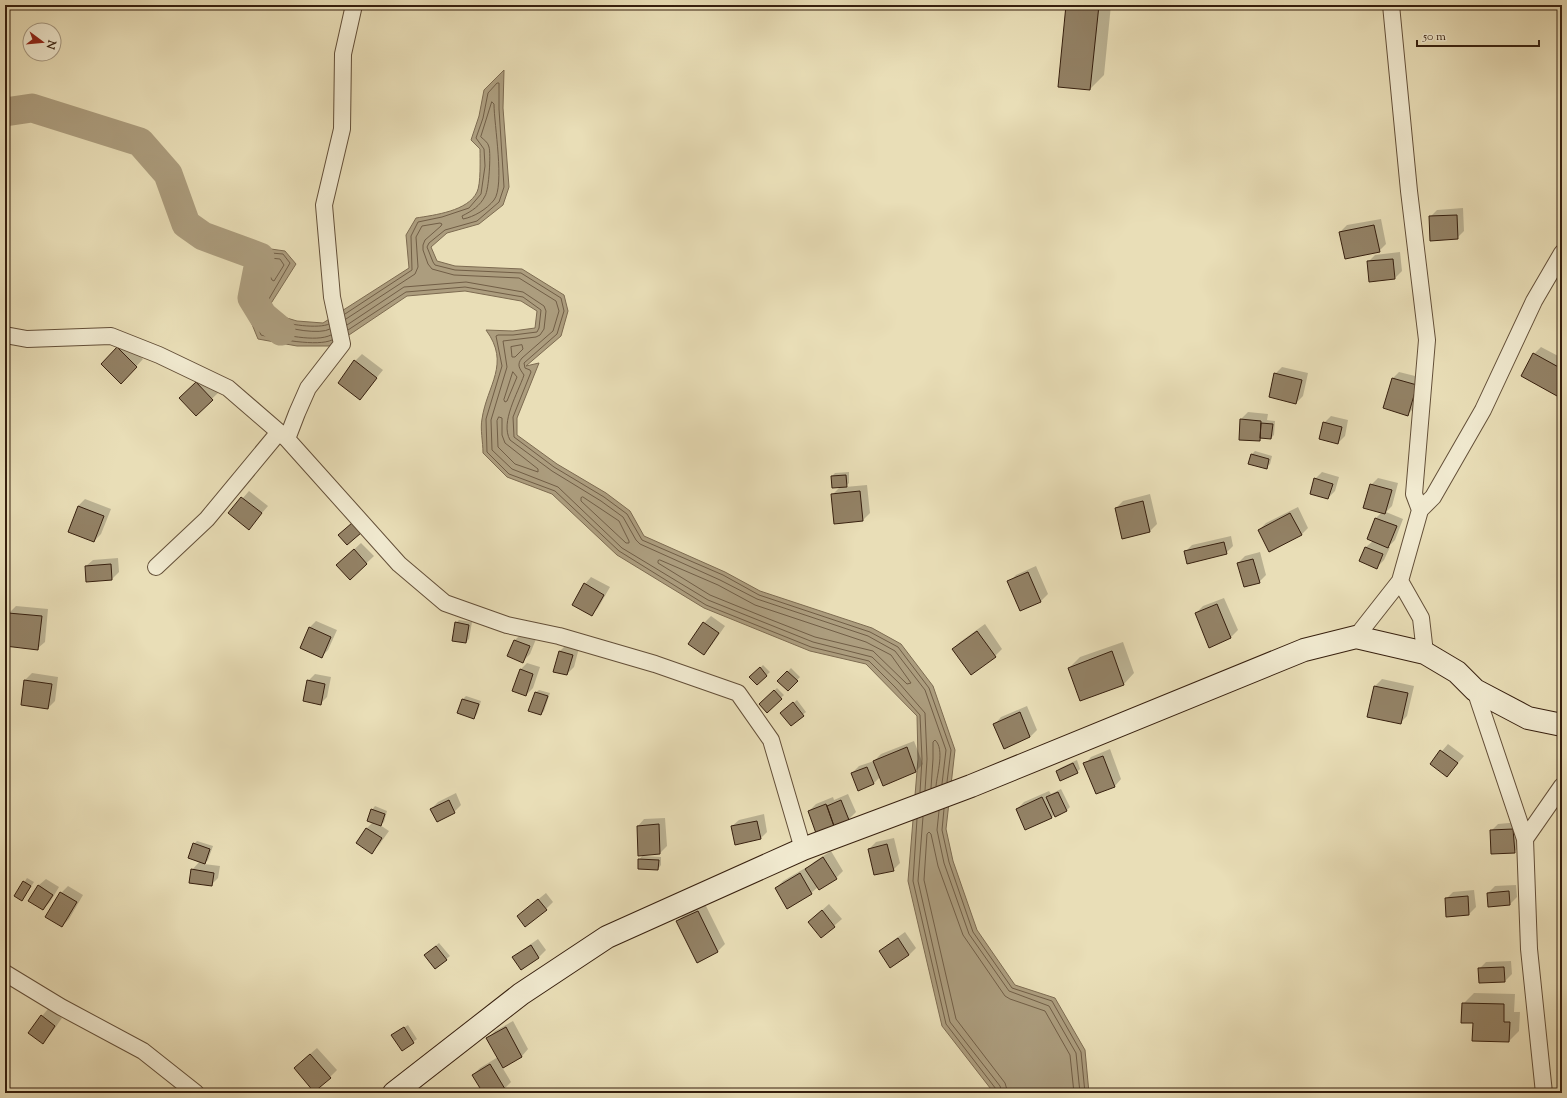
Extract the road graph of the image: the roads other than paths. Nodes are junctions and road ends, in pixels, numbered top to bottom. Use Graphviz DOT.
graph roads {
  1 [pos="354,5"];
  2 [pos="1392,5"];
  3 [pos="1562,253"];
  4 [pos="5,335"];
  5 [pos="283,435"];
  6 [pos="1420,510"];
  7 [pos="156,567"];
  8 [pos="1400,581"];
  9 [pos="1356,637"];
  10 [pos="1425,653"];
  11 [pos="1475,690"];
  12 [pos="1562,725"];
  13 [pos="1562,786"];
  14 [pos="1525,839"];
  15 [pos="803,849"];
  16 [pos="5,973"];
  17 [pos="196,1093"];
  18 [pos="394,1093"];
  19 [pos="1544,1093"];
  1 -- 5 [label="street"];
  2 -- 6 [label="street"];
  3 -- 6 [label="street"];
  4 -- 5 [label="street"];
  5 -- 7 [label="street"];
  5 -- 15 [label="street"];
  6 -- 8 [label="street"];
  8 -- 9 [label="street"];
  8 -- 10 [label="street"];
  9 -- 10 [label="main road"];
  9 -- 15 [label="main road"];
  10 -- 11 [label="main road"];
  11 -- 12 [label="main road"];
  11 -- 14 [label="street"];
  13 -- 14 [label="street"];
  14 -- 19 [label="street"];
  15 -- 18 [label="main road"];
  16 -- 17 [label="street"];
}
